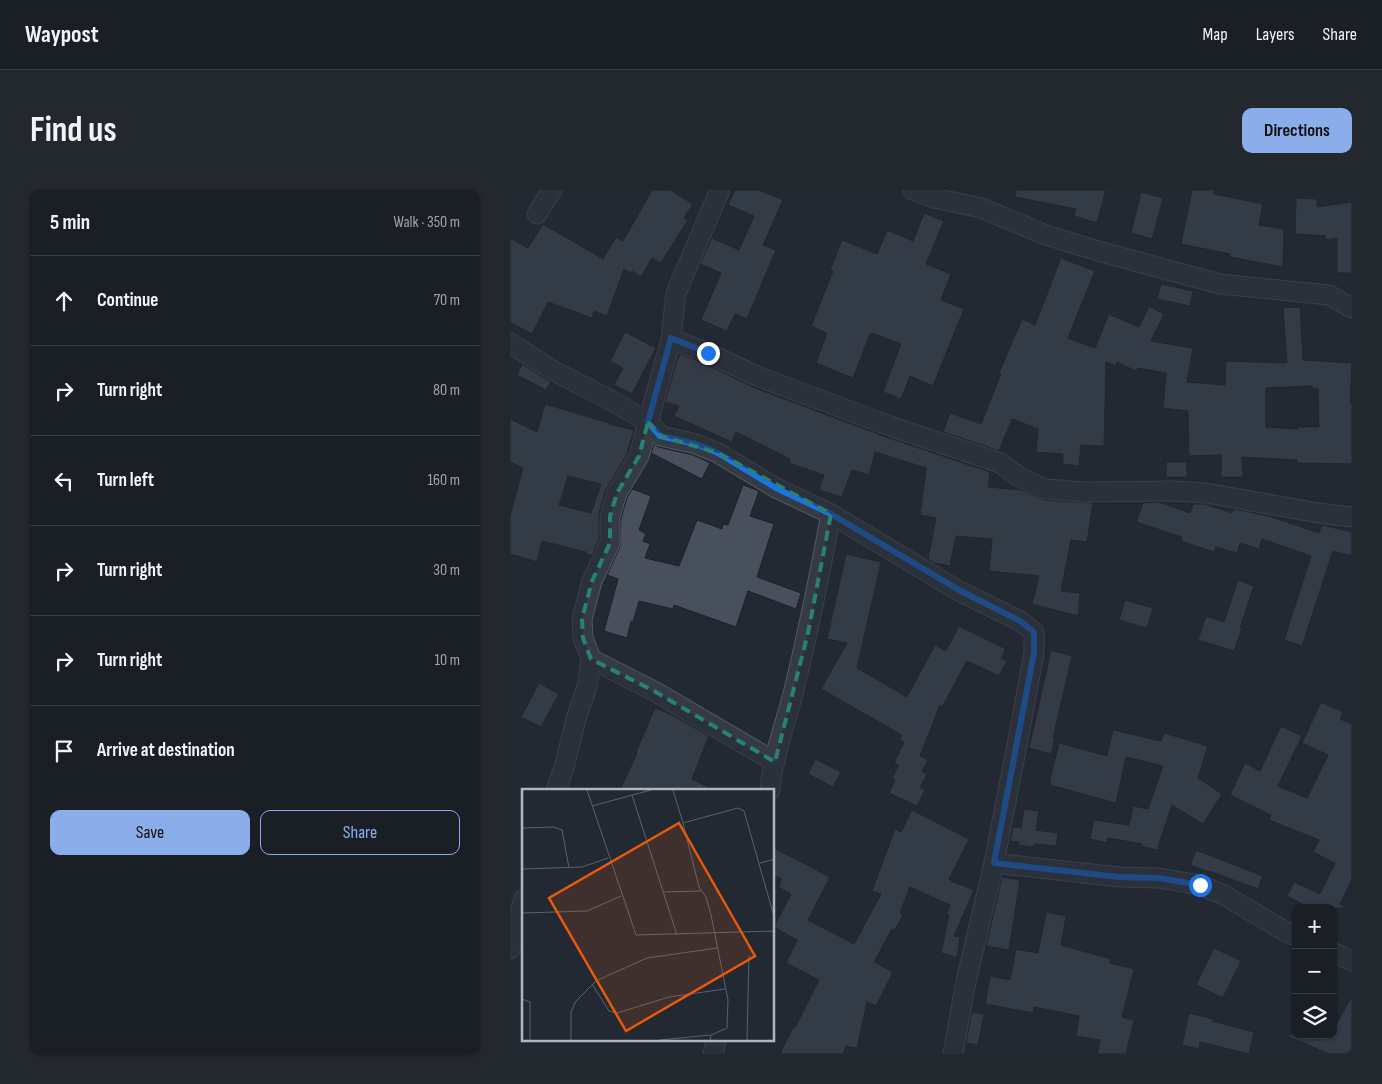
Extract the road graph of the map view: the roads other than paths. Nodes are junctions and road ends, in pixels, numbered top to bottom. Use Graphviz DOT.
graph roads {
  1 [pos="552,190"];
  2 [pos="720,190"];
  3 [pos="913,190"];
  4 [pos="537,214"];
  5 [pos="1352,308"];
  6 [pos="671,338"];
  7 [pos="510,343"];
  8 [pos="648,422"];
  9 [pos="831,514"];
  10 [pos="1352,517"];
  11 [pos="592,659"];
  12 [pos="775,762"];
  13 [pos="556,789"];
  14 [pos="770,789"];
  15 [pos="994,863"];
  16 [pos="522,904"];
  17 [pos="1292,934"];
  18 [pos="510,949"];
  19 [pos="1337,954"];
  20 [pos="1352,961"];
  21 [pos="953,1054"];
  1 -- 4 [label="street"];
  2 -- 6 [label="street"];
  3 -- 5 [label="street"];
  6 -- 8 [label="street"];
  6 -- 10 [label="street"];
  7 -- 8 [label="street"];
  8 -- 9 [label="street"];
  8 -- 11 [label="street"];
  9 -- 12 [label="street"];
  9 -- 15 [label="street"];
  11 -- 12 [label="street"];
  11 -- 13 [label="street"];
  12 -- 14 [label="street"];
  15 -- 17 [label="street"];
  15 -- 21 [label="street"];
  16 -- 18 [label="street"];
  19 -- 20 [label="street"];
}
